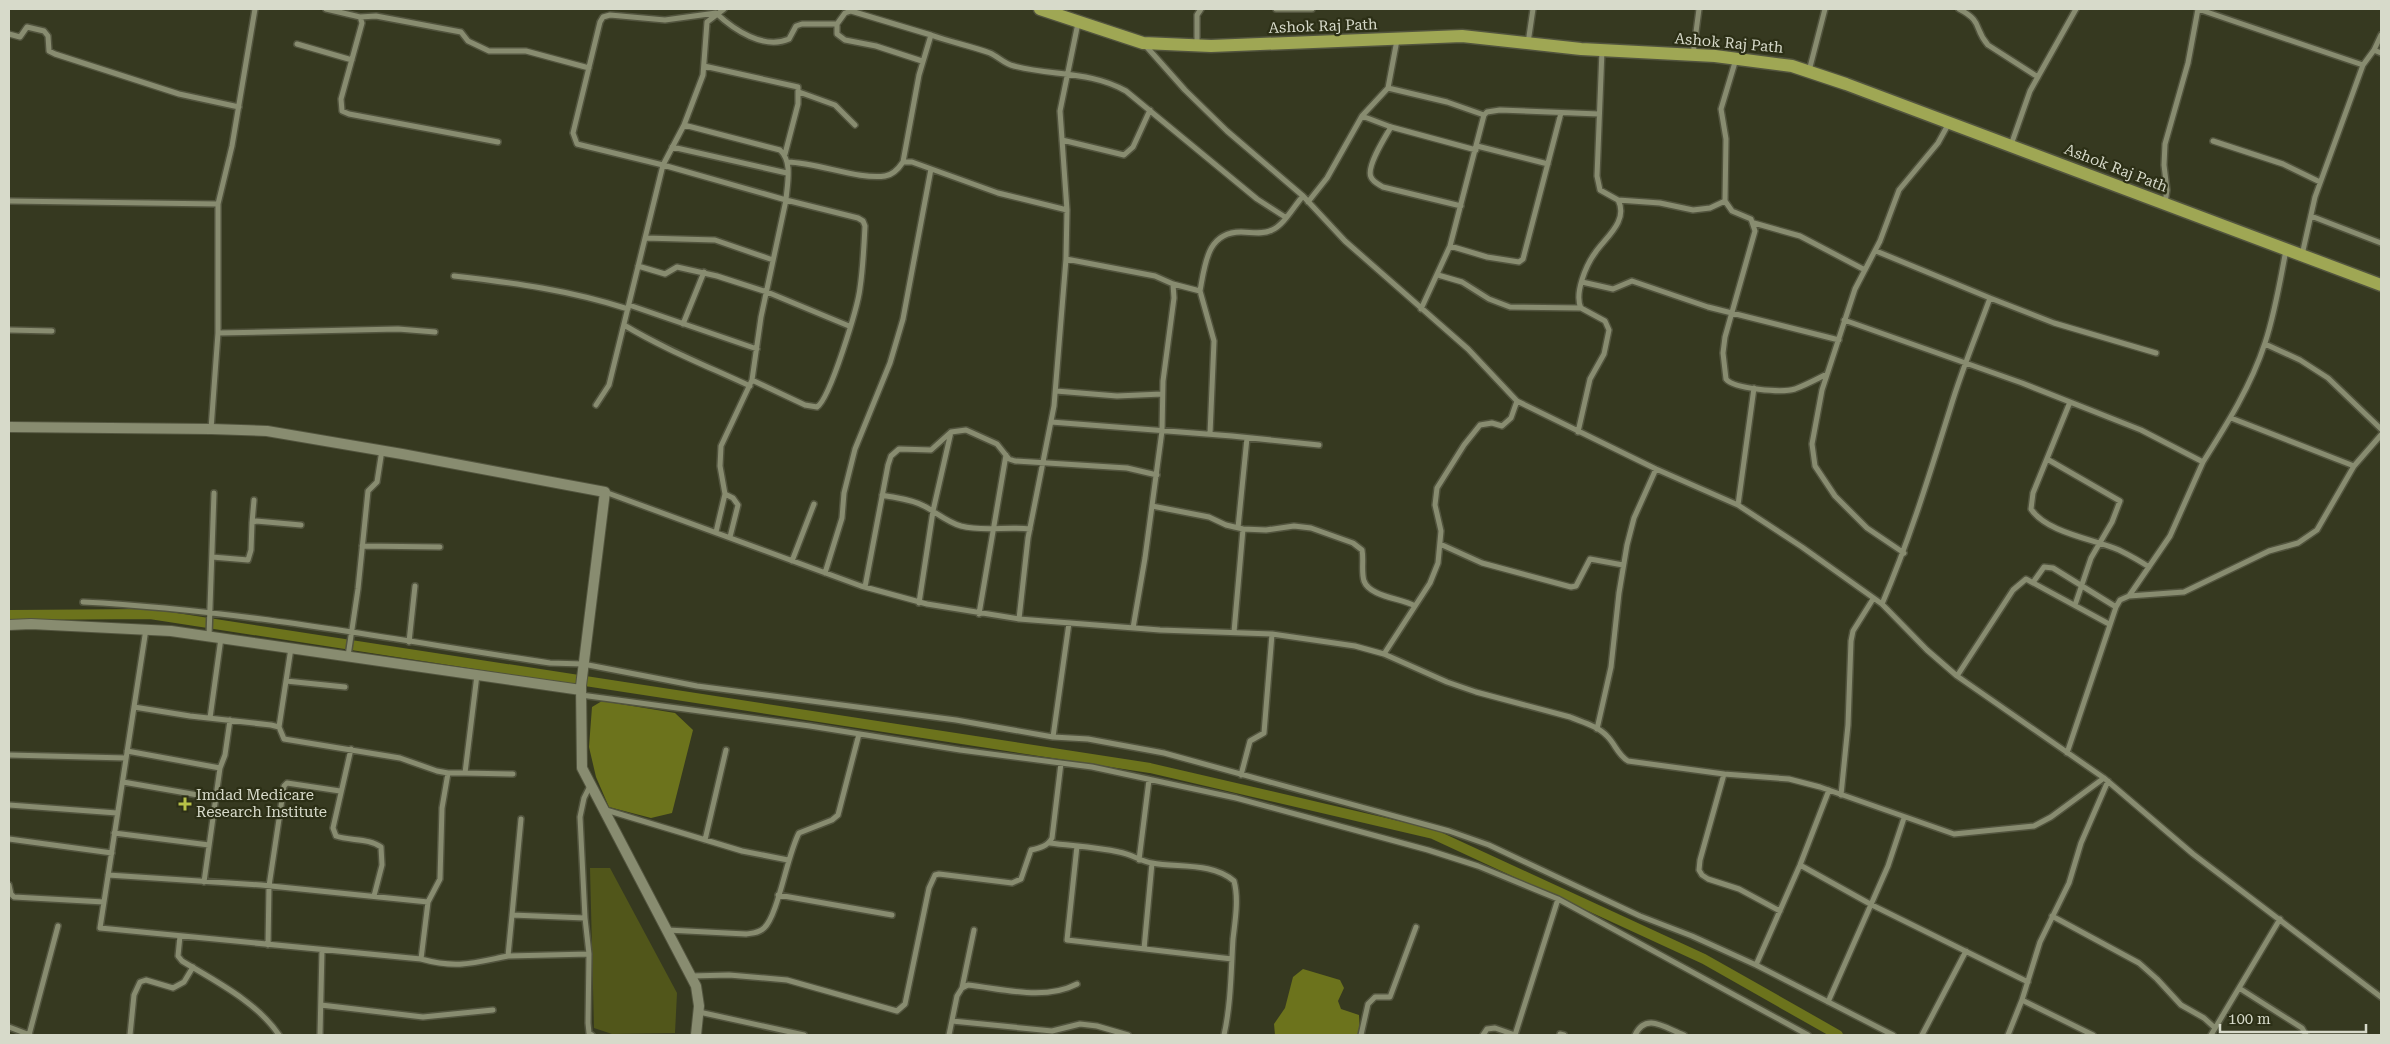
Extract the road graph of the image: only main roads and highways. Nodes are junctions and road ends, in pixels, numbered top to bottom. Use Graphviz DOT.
graph roads {
  1 [pos="1047,10"];
  2 [pos="2381,285"];
  3 [pos="9,427"];
  4 [pos="9,625"];
  5 [pos="581,690"];
  6 [pos="696,1035"];
  1 -- 2 [label="main road, Ashok Raj Path"];
  3 -- 5 [label="main road"];
  4 -- 5 [label="main road"];
  5 -- 6 [label="main road"];
}
